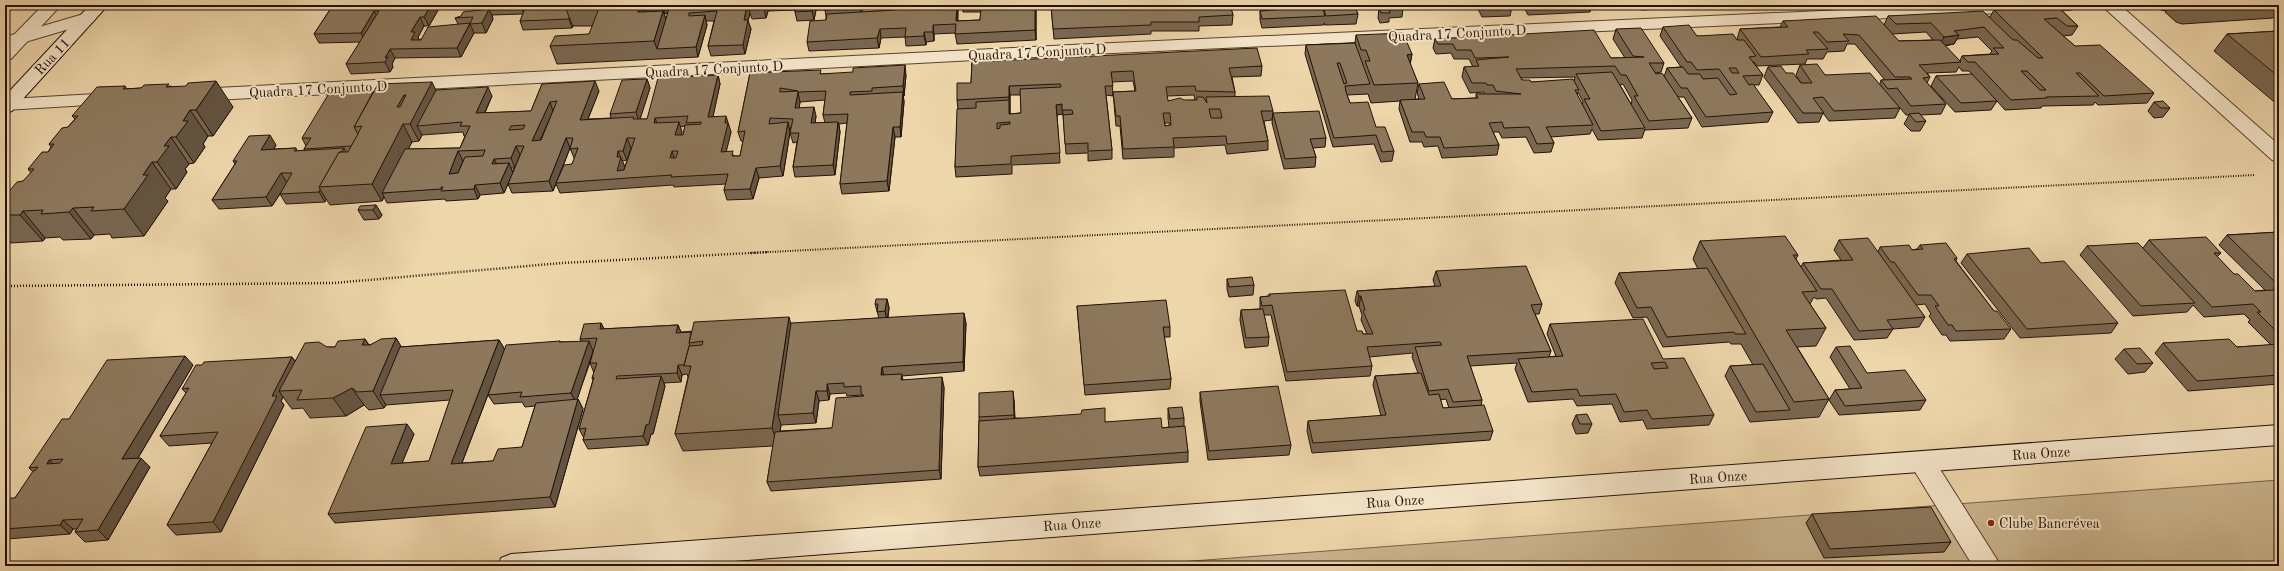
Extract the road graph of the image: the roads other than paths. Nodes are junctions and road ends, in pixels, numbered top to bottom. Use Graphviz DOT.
graph roads {
  1 [pos="52,5"];
  2 [pos="2068,5"];
  3 [pos="2110,5"];
  4 [pos="93,11"];
  5 [pos="12,41"];
  6 [pos="5,55"];
  7 [pos="175,96"];
  8 [pos="127,99"];
  9 [pos="6,106"];
  10 [pos="2279,156"];
  11 [pos="2279,435"];
  12 [pos="1922,462"];
  13 [pos="511,566"];
  14 [pos="1988,566"];
  1 -- 5 [label="street"];
  2 -- 7 [label="street, Quadra 17 Conjunto D"];
  3 -- 10 [label="street"];
  4 -- 5 [label="street"];
  4 -- 9 [label="street, Rua 11"];
  5 -- 6 [label="street"];
  8 -- 9 [label="street"];
  11 -- 12 [label="street, Rua Onze"];
  12 -- 13 [label="street, Rua Onze"];
  12 -- 14 [label="street"];
}
